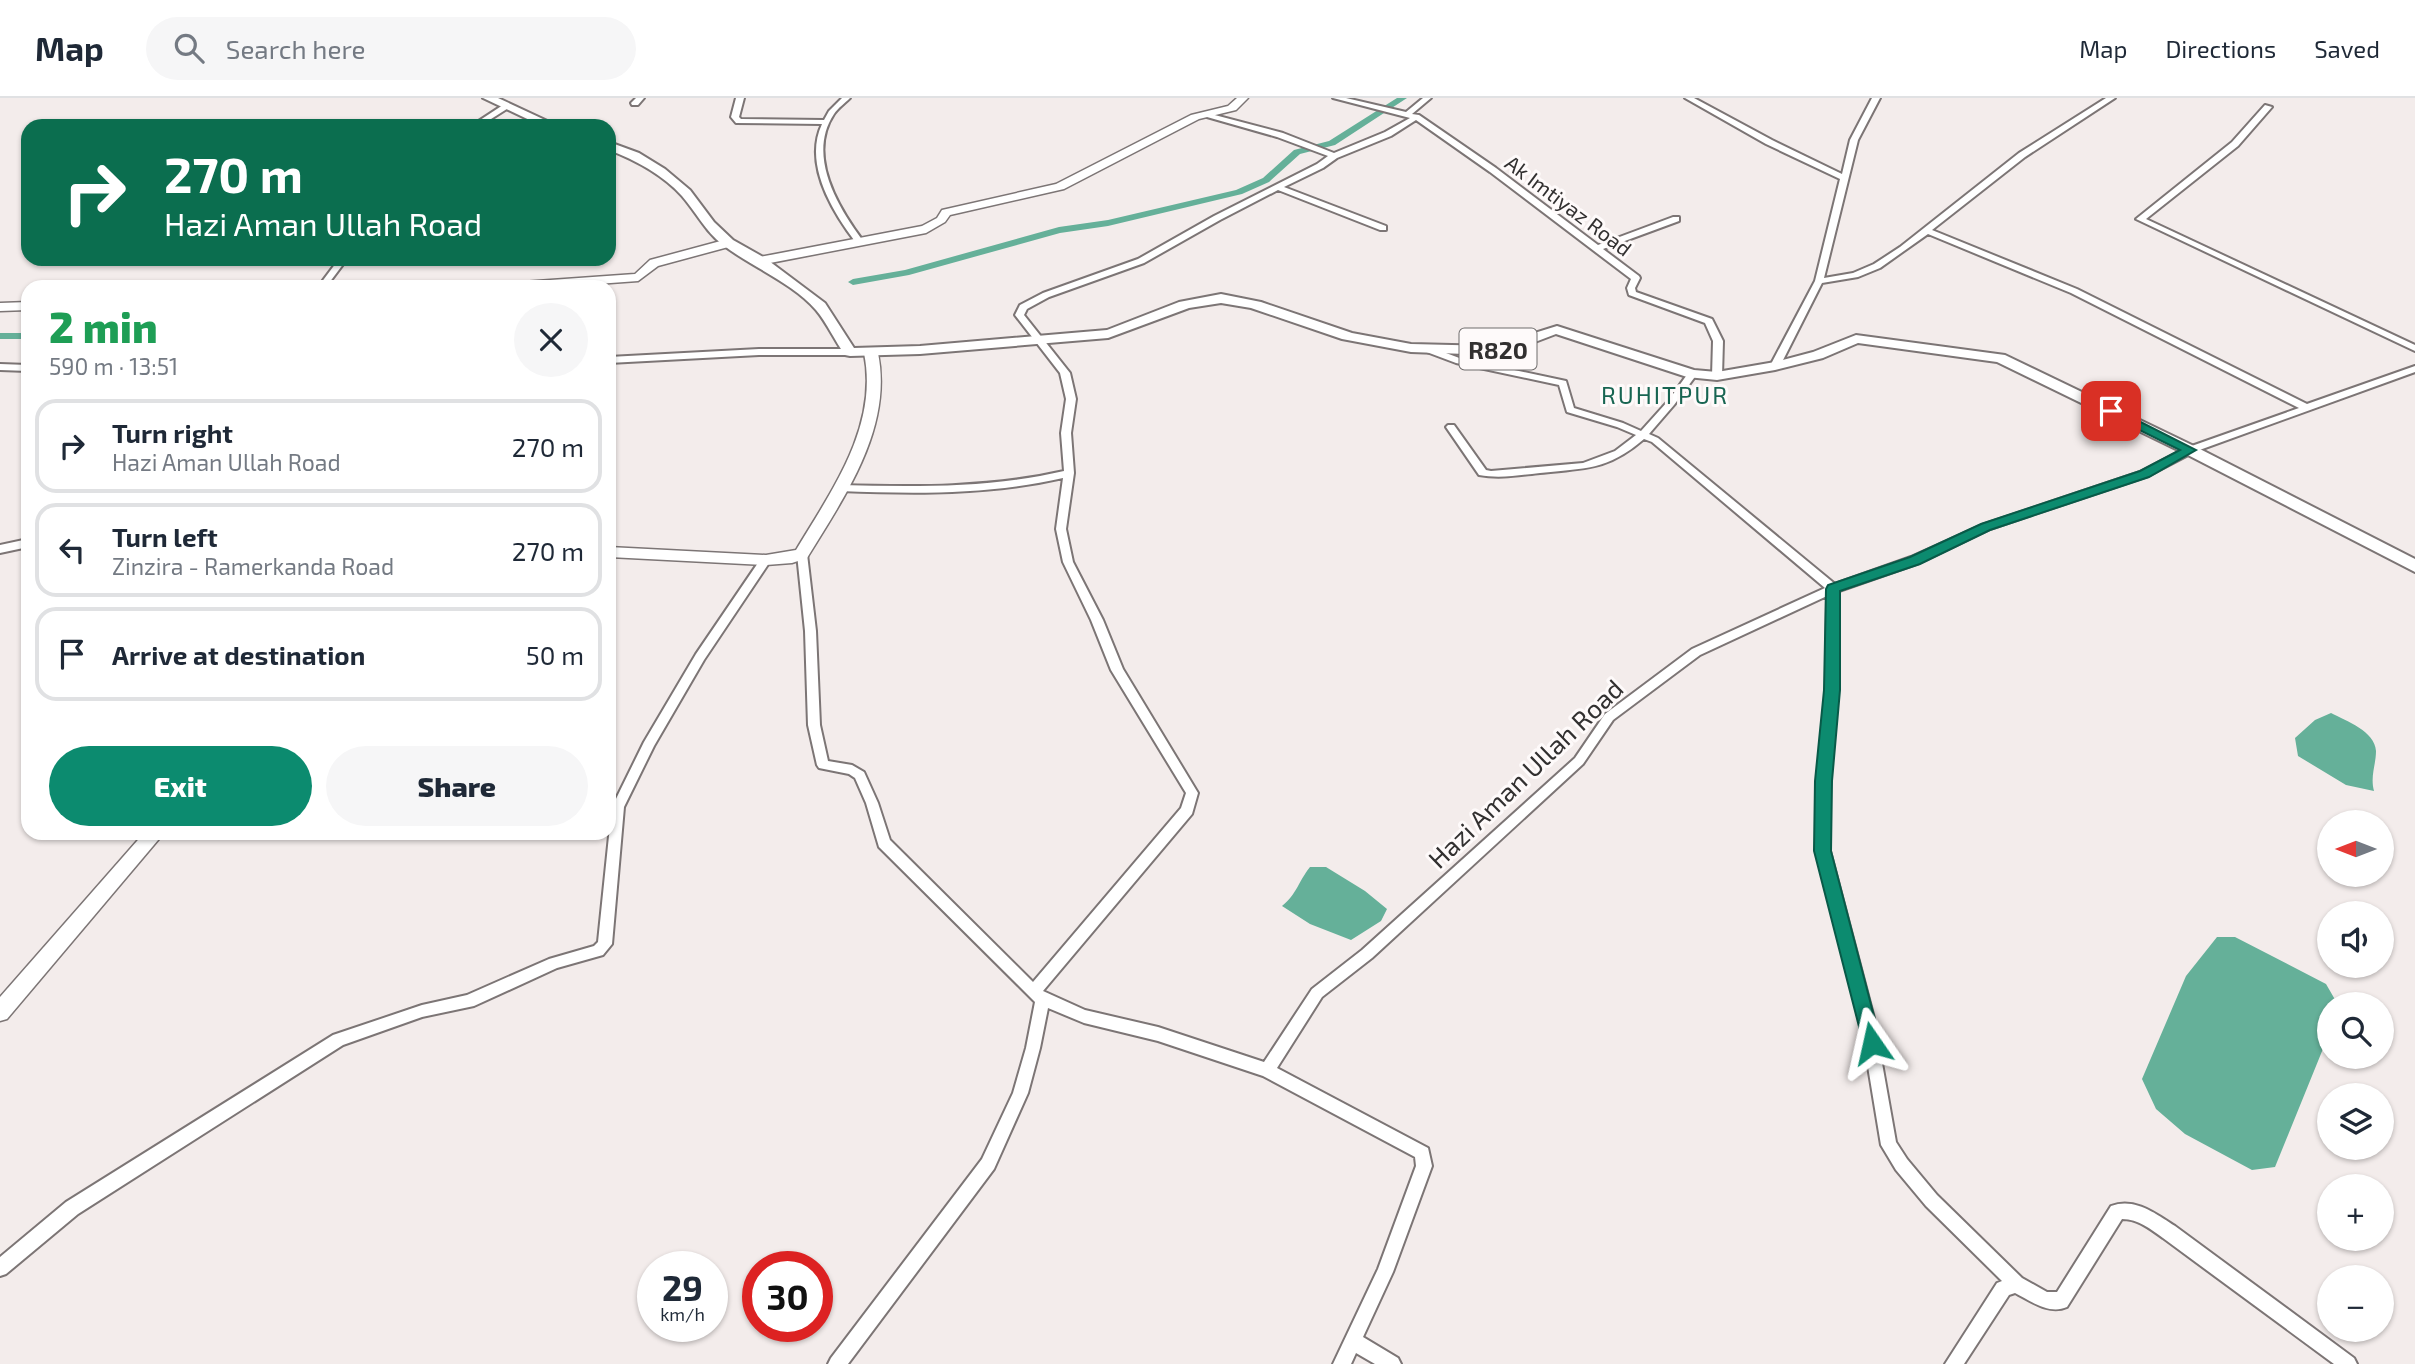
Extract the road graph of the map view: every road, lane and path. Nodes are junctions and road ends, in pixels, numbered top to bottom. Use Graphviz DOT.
graph roads {
  1 [pos="489,98"];
  2 [pos="740,98"];
  3 [pos="846,98"];
  4 [pos="1243,98"];
  5 [pos="1337,98"];
  6 [pos="1427,98"];
  7 [pos="1689,98"];
  8 [pos="1876,98"];
  9 [pos="2111,98"];
  10 [pos="506,107"];
  11 [pos="2268,107"];
  12 [pos="1210,115"];
  13 [pos="1409,115"];
  14 [pos="486,119"];
  15 [pos="535,119"];
  16 [pos="826,122"];
  17 [pos="616,149"];
  18 [pos="1334,156"];
  19 [pos="1845,178"];
  20 [pos="1277,187"];
  21 [pos="1676,219"];
  22 [pos="1383,228"];
  23 [pos="1926,230"];
  24 [pos="860,242"];
  25 [pos="729,243"];
  26 [pos="1597,248"];
  27 [pos="760,261"];
  28 [pos="338,266"];
  29 [pos="326,280"];
  30 [pos="599,280"];
  31 [pos="1819,281"];
  32 [pos="21,306"];
  33 [pos="0,307"];
  34 [pos="1038,341"];
  35 [pos="2415,348"];
  36 [pos="1427,349"];
  37 [pos="850,352"];
  38 [pos="871,353"];
  39 [pos="616,360"];
  40 [pos="1775,366"];
  41 [pos="0,367"];
  42 [pos="21,368"];
  43 [pos="2415,369"];
  44 [pos="1692,374"];
  45 [pos="1717,376"];
  46 [pos="2307,408"];
  47 [pos="1451,427"];
  48 [pos="1641,434"];
  49 [pos="2190,450"];
  50 [pos="1069,473"];
  51 [pos="840,488"];
  52 [pos="21,544"];
  53 [pos="0,549"];
  54 [pos="616,552"];
  55 [pos="802,554"];
  56 [pos="766,560"];
  57 [pos="2415,566"];
  58 [pos="1833,589"];
  59 [pos="616,828"];
  60 [pos="149,840"];
  61 [pos="615,840"];
  62 [pos="1038,996"];
  63 [pos="0,1012"];
  64 [pos="1268,1070"];
  65 [pos="0,1268"];
  66 [pos="2016,1284"];
  67 [pos="1353,1341"];
  68 [pos="837,1364"];
  69 [pos="1342,1364"];
  70 [pos="1392,1364"];
  71 [pos="1954,1364"];
  72 [pos="2348,1364"];
  1 -- 10 [label="main road"];
  2 -- 16 [label="street"];
  3 -- 16 [label="street"];
  4 -- 12 [label="street"];
  5 -- 13 [label="street, Ak Imtiyaz Road"];
  6 -- 13 [label="street"];
  7 -- 19 [label="street"];
  8 -- 19 [label="street"];
  9 -- 23 [label="street"];
  10 -- 14 [label="street"];
  10 -- 15 [label="main road"];
  11 -- 35 [label="street"];
  12 -- 18 [label="street"];
  12 -- 24 [label="street"];
  13 -- 18 [label="street"];
  13 -- 26 [label="street, Ak Imtiyaz Road"];
  16 -- 24 [label="street"];
  17 -- 25 [label="main road"];
  18 -- 20 [label="street"];
  19 -- 31 [label="street"];
  20 -- 22 [label="street"];
  20 -- 34 [label="street"];
  21 -- 26 [label="street"];
  23 -- 31 [label="street"];
  23 -- 46 [label="street"];
  24 -- 27 [label="street"];
  25 -- 27 [label="main road"];
  25 -- 30 [label="street"];
  26 -- 45 [label="street, Ak Imtiyaz Road"];
  27 -- 37 [label="main road"];
  28 -- 29 [label="street"];
  31 -- 40 [label="street"];
  32 -- 33 [label="street"];
  34 -- 36 [label="main road, R820"];
  34 -- 38 [label="main road, R820"];
  34 -- 50 [label="street"];
  36 -- 44 [label="main road, R820"];
  36 -- 48 [label="street"];
  37 -- 38 [label="main road, R820"];
  37 -- 39 [label="street"];
  38 -- 51 [label="street"];
  40 -- 45 [label="main road, R820"];
  40 -- 49 [label="main road, R820"];
  41 -- 42 [label="street"];
  43 -- 46 [label="street, Hazi Aman Ullah Road"];
  44 -- 45 [label="main road, R820"];
  44 -- 48 [label="street"];
  46 -- 49 [label="street, Hazi Aman Ullah Road"];
  47 -- 48 [label="street"];
  48 -- 58 [label="street"];
  49 -- 57 [label="main road, R820"];
  49 -- 58 [label="street, Hazi Aman Ullah Road"];
  50 -- 51 [label="street"];
  50 -- 62 [label="street"];
  51 -- 55 [label="street"];
  52 -- 53 [label="street"];
  54 -- 56 [label="street"];
  55 -- 56 [label="street"];
  55 -- 62 [label="street"];
  56 -- 59 [label="street"];
  58 -- 64 [label="street, Hazi Aman Ullah Road"];
  58 -- 66 [label="street"];
  60 -- 63 [label="street"];
  61 -- 65 [label="street"];
  62 -- 64 [label="street"];
  62 -- 68 [label="street"];
  64 -- 67 [label="street"];
  66 -- 71 [label="street"];
  66 -- 72 [label="street"];
  67 -- 69 [label="street"];
  67 -- 70 [label="street"];
}
